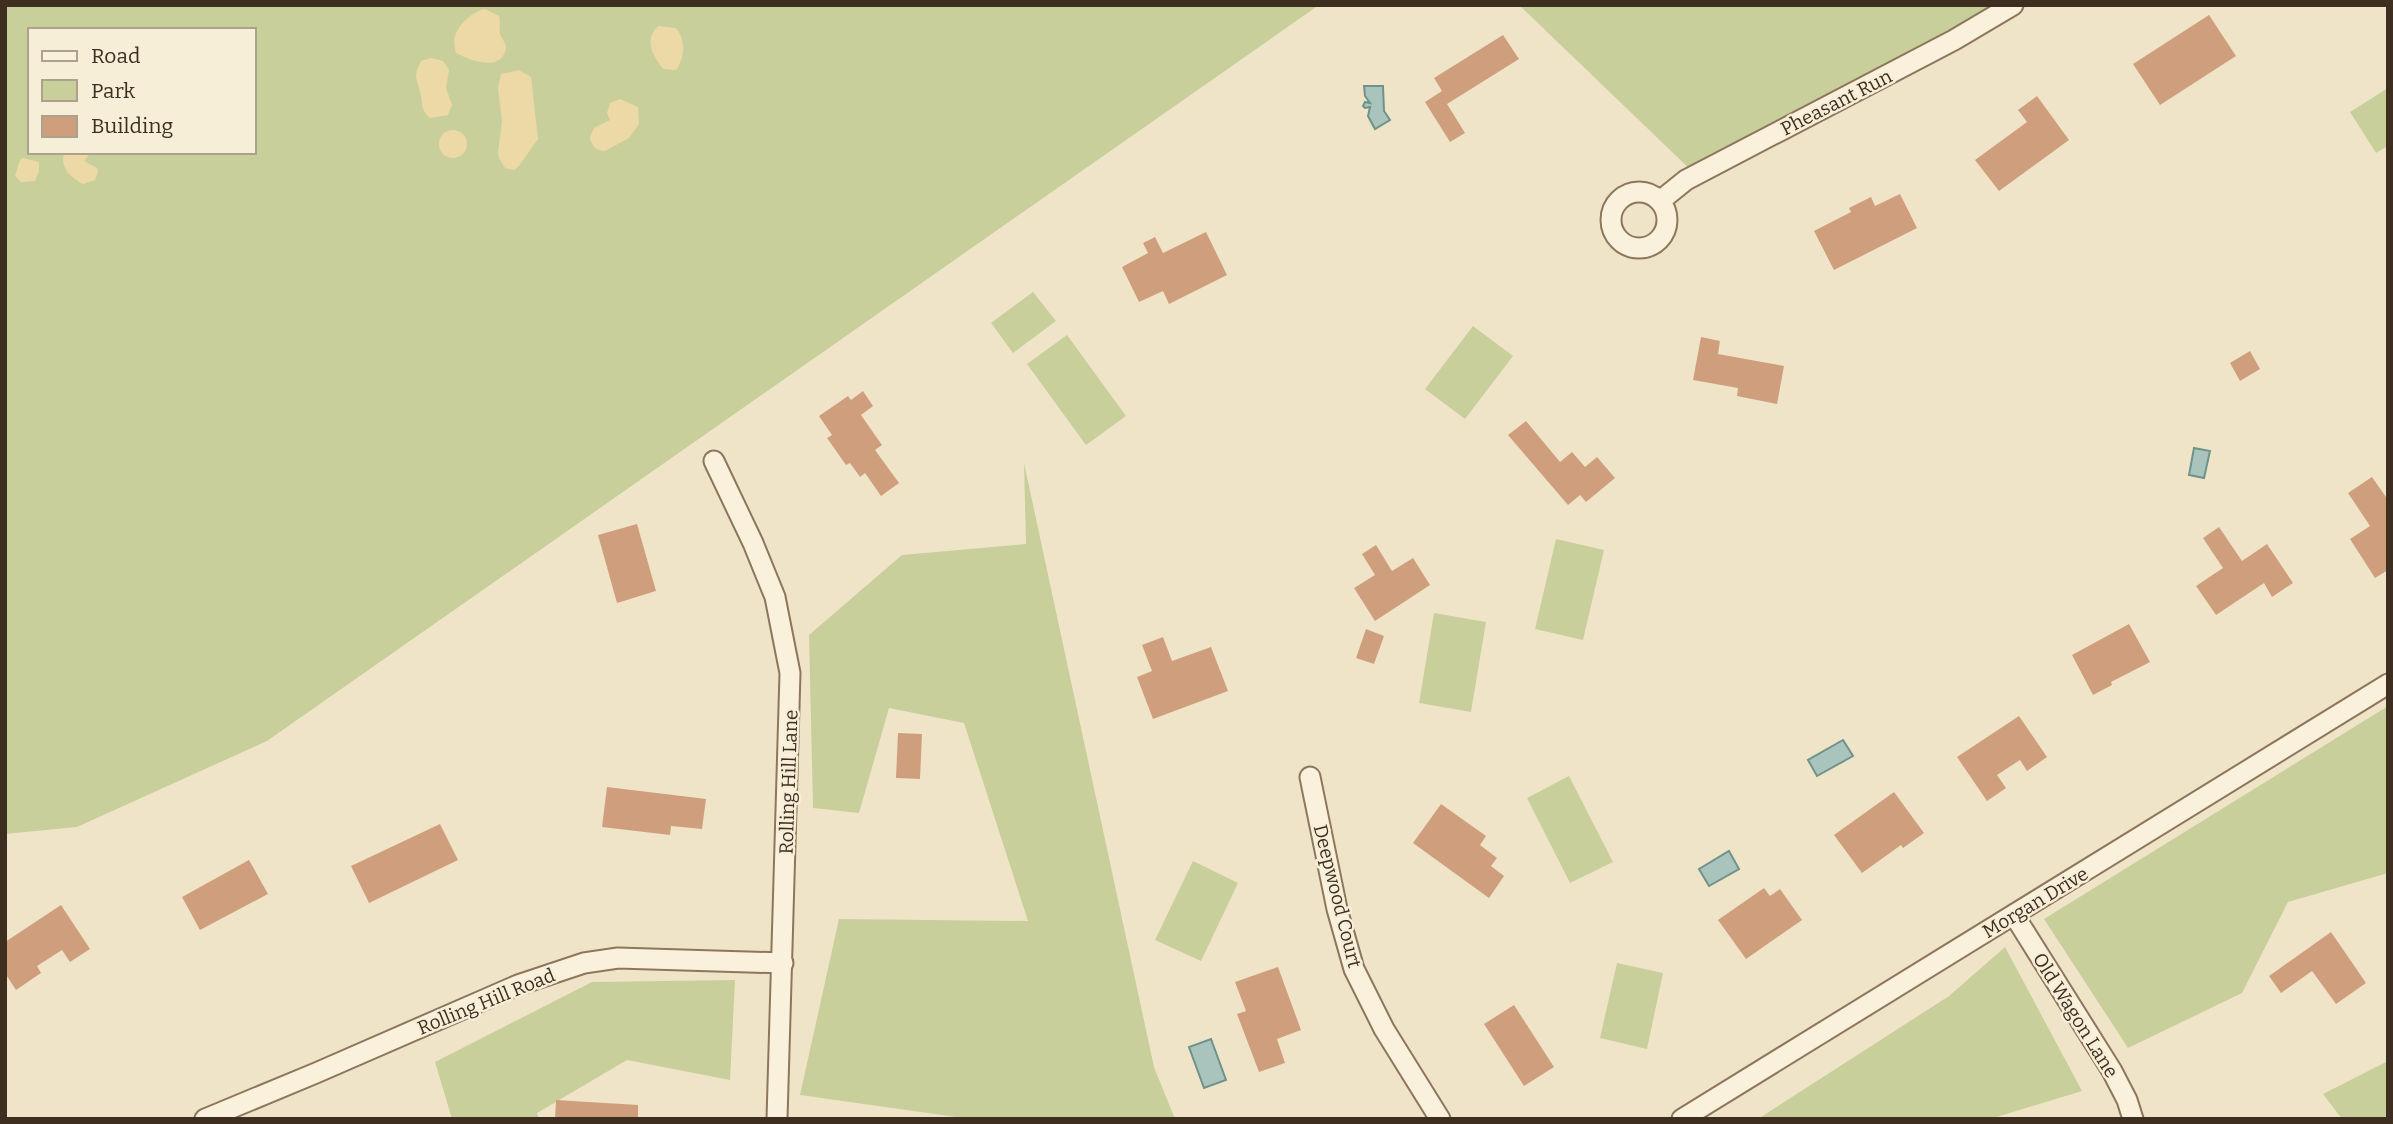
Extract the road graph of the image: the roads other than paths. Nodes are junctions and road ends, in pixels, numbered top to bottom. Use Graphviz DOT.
graph roads {
  1 [pos="2012,5"];
  2 [pos="1660,201"];
  3 [pos="714,461"];
  4 [pos="2388,684"];
  5 [pos="1310,777"];
  6 [pos="2014,915"];
  7 [pos="783,963"];
  8 [pos="205,1119"];
  9 [pos="777,1119"];
  10 [pos="1440,1119"];
  11 [pos="1682,1119"];
  12 [pos="2133,1119"];
  1 -- 2 [label="street, Pheasant Run"];
  3 -- 7 [label="street, Rolling Hill Lane"];
  4 -- 6 [label="street, Morgan Drive"];
  5 -- 10 [label="street, Deepwood Court"];
  6 -- 11 [label="street, Morgan Drive"];
  6 -- 12 [label="street, Old Wagon Lane"];
  7 -- 8 [label="street, Rolling Hill Road"];
  7 -- 9 [label="street, Rolling Hill Lane"];
}
